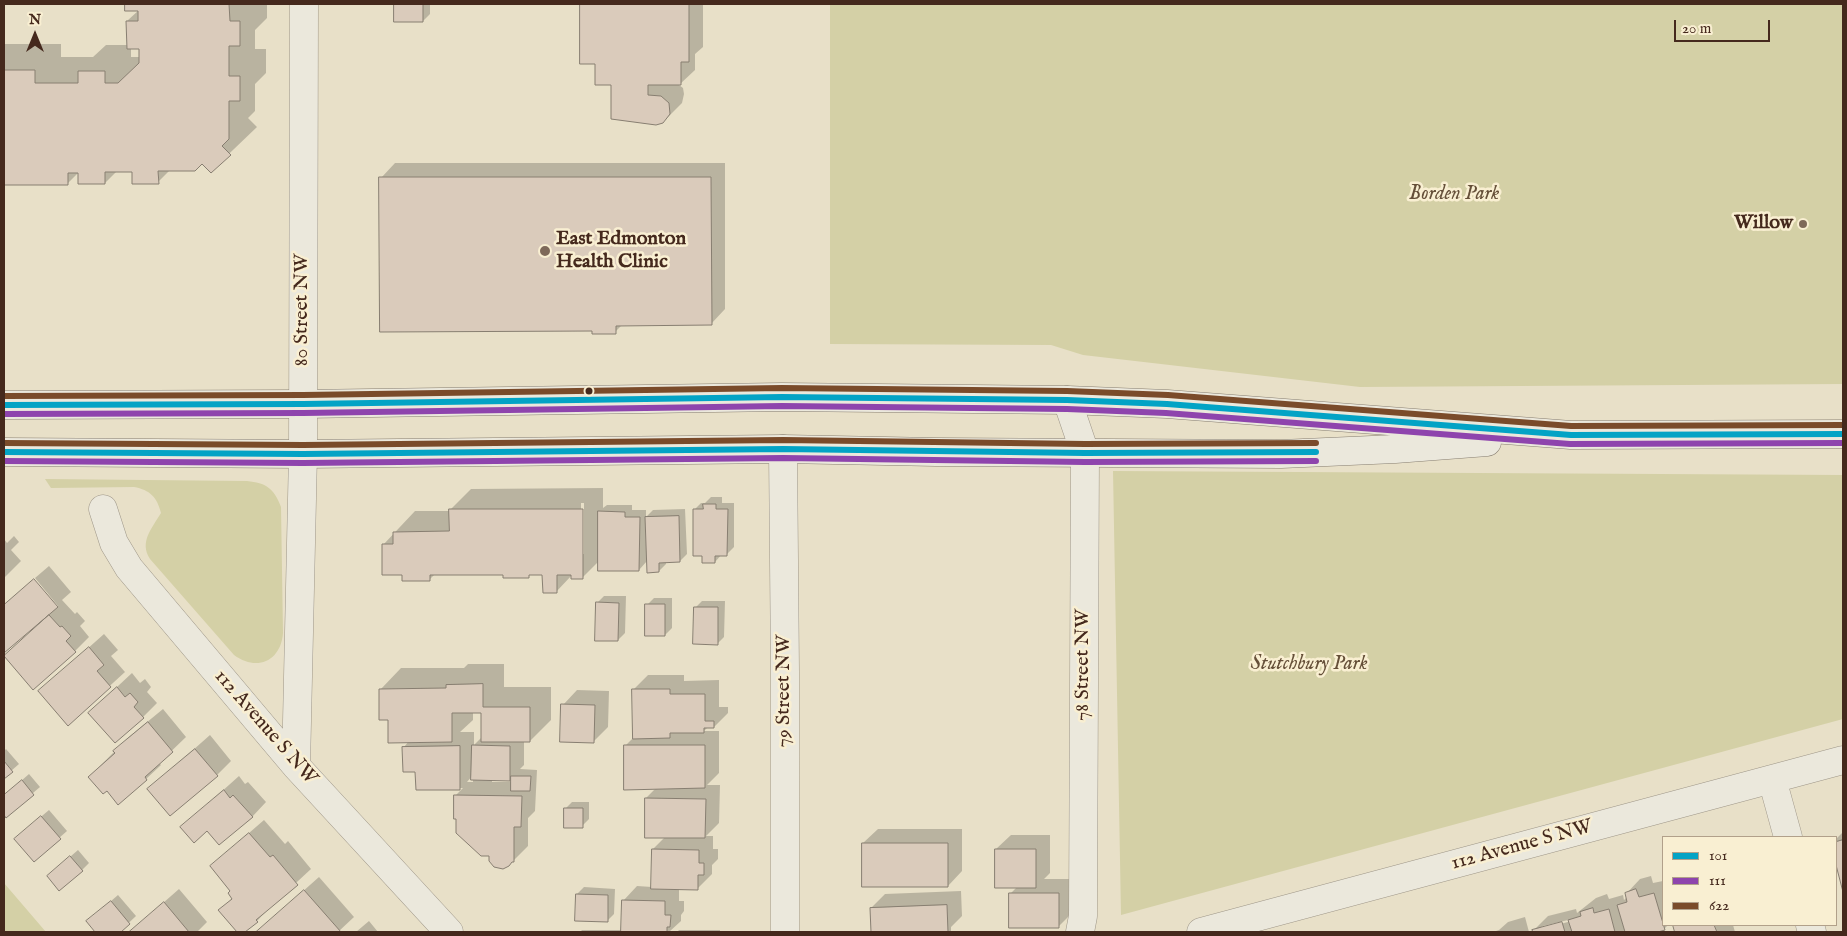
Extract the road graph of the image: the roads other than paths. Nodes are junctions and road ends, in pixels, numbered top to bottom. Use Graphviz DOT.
graph roads {
  1 [pos="304,4"];
  2 [pos="1067,400"];
  3 [pos="303,404"];
  4 [pos="4,405"];
  5 [pos="1843,434"];
  6 [pos="1571,435"];
  7 [pos="782,449"];
  8 [pos="4,452"];
  9 [pos="1085,453"];
  10 [pos="303,454"];
  11 [pos="102,510"];
  12 [pos="1843,760"];
  13 [pos="296,766"];
  14 [pos="1772,779"];
  15 [pos="1788,836"];
  16 [pos="450,932"];
  17 [pos="785,932"];
  18 [pos="1080,932"];
  19 [pos="1202,932"];
  1 -- 3 [label="main road, 80 Street NW"];
  2 -- 3 [label="main road"];
  2 -- 6 [label="main road"];
  2 -- 9 [label="main road, 78 Street NW"];
  3 -- 4 [label="main road"];
  3 -- 10 [label="main road, 80 Street NW"];
  5 -- 6 [label="main road"];
  6 -- 9 [label="main road"];
  7 -- 9 [label="main road"];
  7 -- 10 [label="main road"];
  7 -- 17 [label="main road, 79 Street NW"];
  8 -- 10 [label="main road"];
  9 -- 18 [label="main road, 78 Street NW"];
  10 -- 13 [label="main road, 80 Street NW"];
  11 -- 13 [label="main road, 112 Avenue S NW"];
  12 -- 14 [label="main road, 112 Avenue S NW"];
  13 -- 16 [label="main road, 112 Avenue S NW"];
  14 -- 15 [label="main road"];
  14 -- 19 [label="main road, 112 Avenue S NW"];
}
